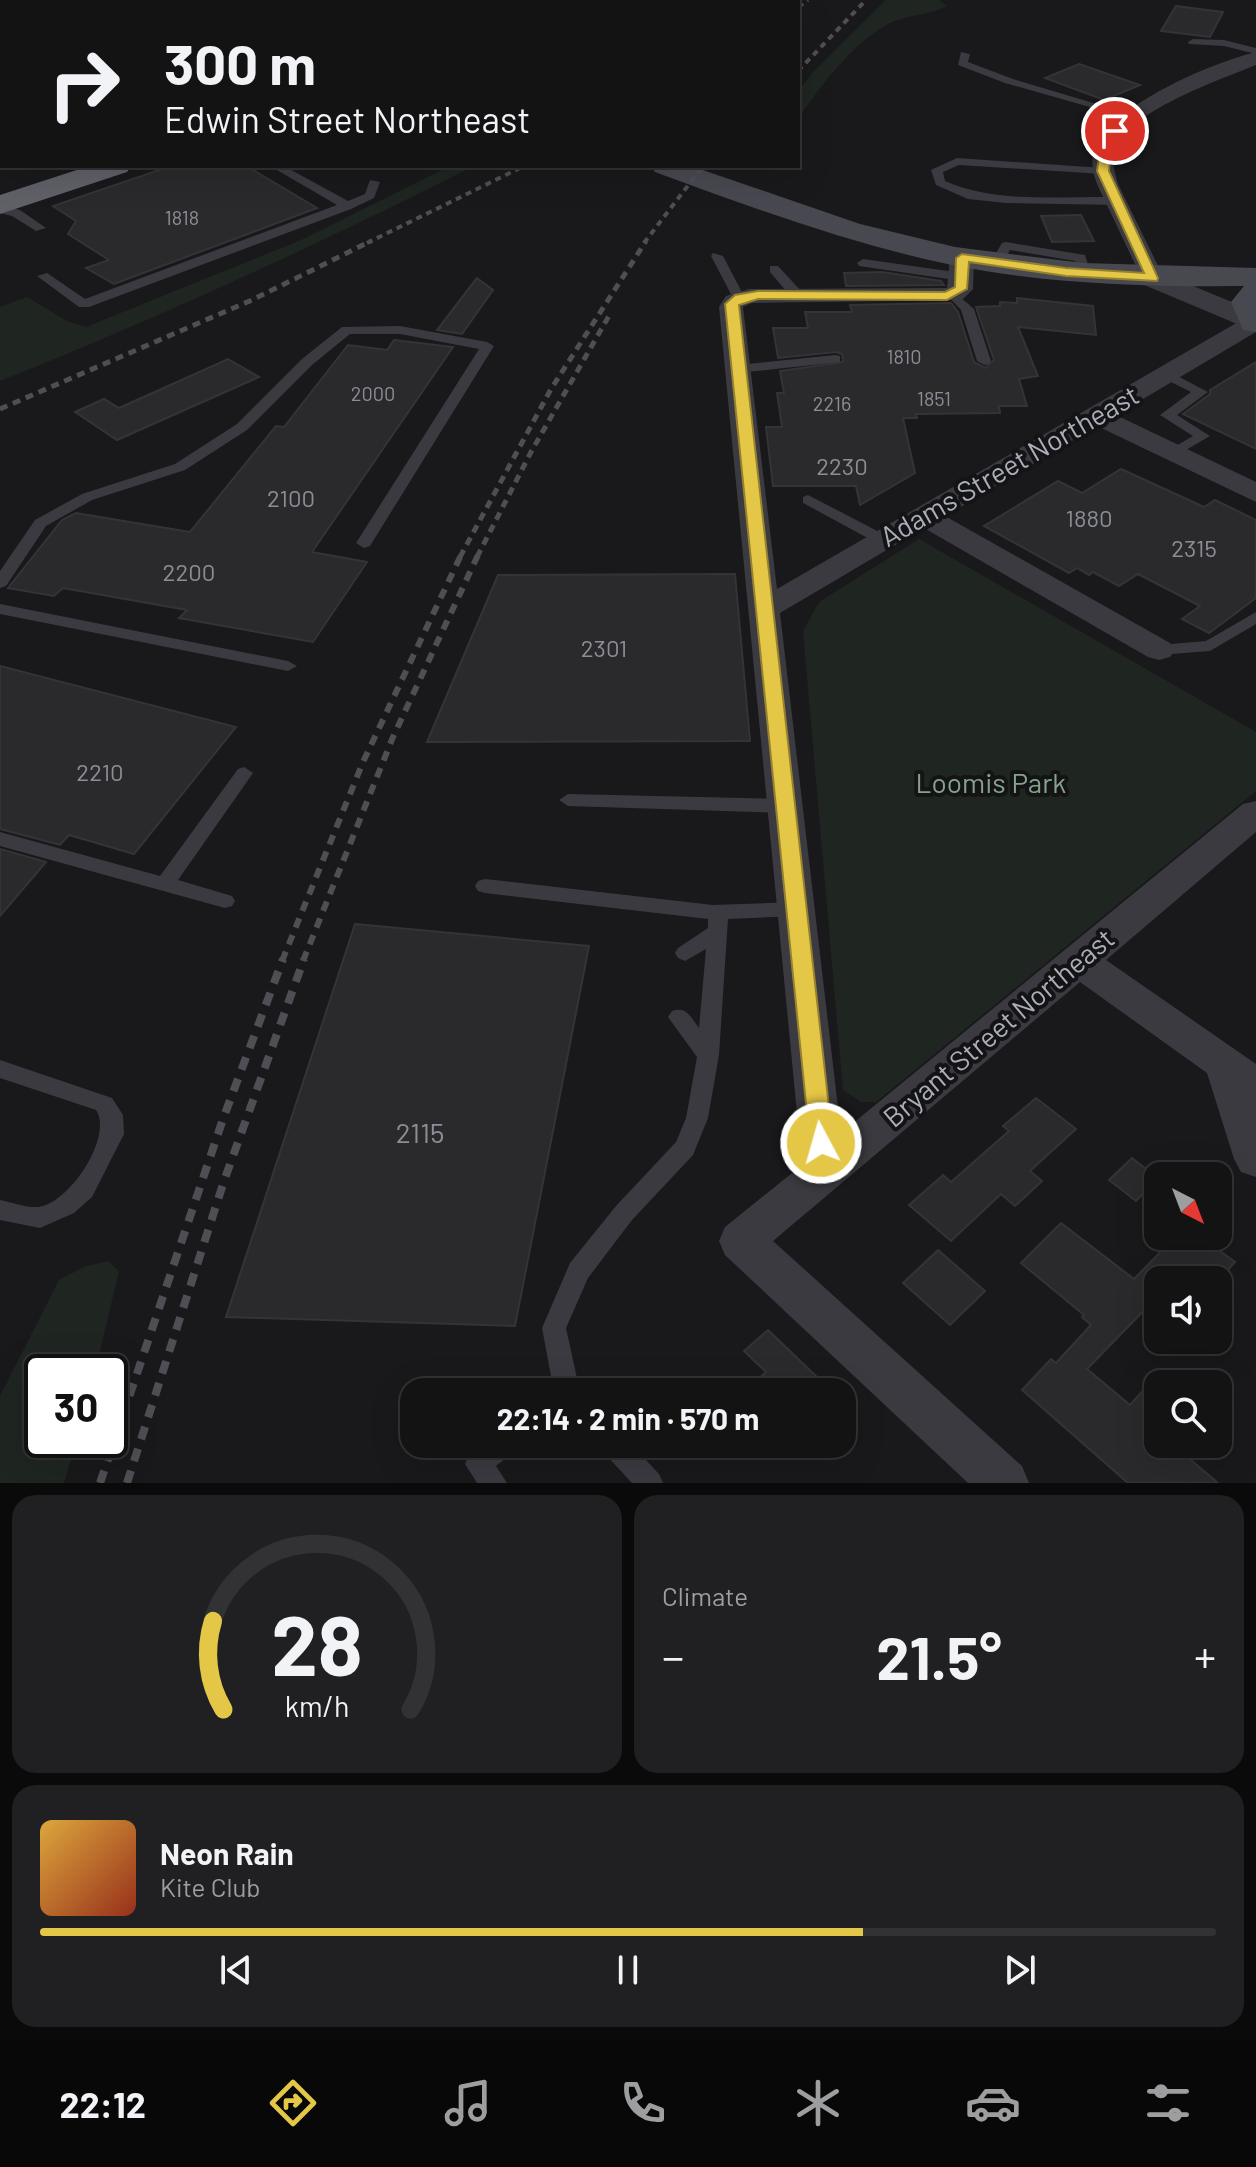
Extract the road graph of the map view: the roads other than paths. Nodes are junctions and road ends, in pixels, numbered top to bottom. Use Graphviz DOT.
graph roads {
  1 [pos="1193,42"];
  2 [pos="1256,51"];
  3 [pos="965,54"];
  4 [pos="1256,58"];
  5 [pos="1220,74"];
  6 [pos="1250,85"];
  7 [pos="1132,116"];
  8 [pos="63,168"];
  9 [pos="110,168"];
  10 [pos="280,168"];
  11 [pos="671,168"];
  12 [pos="1103,171"];
  13 [pos="374,182"];
  14 [pos="1118,201"];
  15 [pos="0,202"];
  16 [pos="347,206"];
  17 [pos="40,228"];
  18 [pos="717,256"];
  19 [pos="863,263"];
  20 [pos="774,269"];
  21 [pos="43,276"];
  22 [pos="959,276"];
  23 [pos="1256,277"];
  24 [pos="1152,278"];
  25 [pos="797,295"];
  26 [pos="739,298"];
  27 [pos="1255,313"];
  28 [pos="835,359"];
  29 [pos="984,361"];
  30 [pos="738,369"];
  31 [pos="1166,374"];
  32 [pos="1096,415"];
  33 [pos="1174,453"];
  34 [pos="1256,493"];
  35 [pos="808,500"];
  36 [pos="922,515"];
  37 [pos="881,539"];
  38 [pos="364,543"];
  39 [pos="0,583"];
  40 [pos="0,609"];
  41 [pos="764,609"];
  42 [pos="1256,617"];
  43 [pos="1159,650"];
  44 [pos="288,666"];
  45 [pos="244,773"];
  46 [pos="568,800"];
  47 [pos="785,806"];
  48 [pos="1256,813"];
  49 [pos="0,839"];
  50 [pos="165,884"];
  51 [pos="485,886"];
  52 [pos="225,901"];
  53 [pos="796,909"];
  54 [pos="718,922"];
  55 [pos="685,953"];
  56 [pos="1079,961"];
  57 [pos="679,1017"];
  58 [pos="708,1055"];
  59 [pos="0,1069"];
  60 [pos="1241,1075"];
  61 [pos="1256,1159"];
  62 [pos="824,1172"];
  63 [pos="0,1210"];
  64 [pos="563,1378"];
  65 [pos="486,1458"];
  66 [pos="626,1458"];
  67 [pos="494,1483"];
  68 [pos="650,1483"];
  69 [pos="1004,1483"];
  1 -- 2 [label="lane"];
  3 -- 7 [label="lane"];
  4 -- 5 [label="street"];
  5 -- 6 [label="street"];
  5 -- 7 [label="street"];
  7 -- 12 [label="street"];
  8 -- 15 [label="highway"];
  9 -- 15 [label="highway"];
  10 -- 16 [label="lane"];
  11 -- 22 [label="main road"];
  12 -- 14 [label="street"];
  12 -- 14 [label="lane"];
  13 -- 16 [label="lane"];
  14 -- 24 [label="street"];
  15 -- 17 [label="lane"];
  16 -- 21 [label="lane"];
  18 -- 26 [label="lane"];
  19 -- 22 [label="lane"];
  20 -- 25 [label="lane"];
  22 -- 24 [label="main road"];
  22 -- 25 [label="street"];
  22 -- 29 [label="lane"];
  23 -- 24 [label="main road"];
  24 -- 27 [label="street"];
  25 -- 26 [label="street"];
  26 -- 30 [label="street"];
  27 -- 31 [label="street, Adams Street Northeast"];
  28 -- 30 [label="lane"];
  30 -- 41 [label="street"];
  31 -- 32 [label="street, Adams Street Northeast"];
  31 -- 33 [label="lane"];
  32 -- 33 [label="street"];
  32 -- 36 [label="street, Adams Street Northeast"];
  33 -- 34 [label="street"];
  35 -- 37 [label="lane"];
  36 -- 37 [label="street, Adams Street Northeast"];
  36 -- 43 [label="street"];
  37 -- 41 [label="street, Adams Street Northeast"];
  38 -- 39 [label="lane"];
  40 -- 44 [label="lane"];
  41 -- 47 [label="street"];
  42 -- 43 [label="lane"];
  45 -- 50 [label="lane"];
  46 -- 47 [label="lane"];
  47 -- 53 [label="street"];
  48 -- 56 [label="street, Bryant Street Northeast"];
  49 -- 50 [label="lane"];
  50 -- 52 [label="lane"];
  51 -- 54 [label="lane"];
  53 -- 54 [label="lane"];
  53 -- 62 [label="street"];
  54 -- 55 [label="lane"];
  54 -- 58 [label="lane"];
  56 -- 60 [label="street"];
  56 -- 62 [label="street, Bryant Street Northeast"];
  57 -- 58 [label="lane"];
  58 -- 64 [label="lane"];
  59 -- 63 [label="lane"];
  60 -- 61 [label="street"];
  62 -- 69 [label="street, Bryant Street Northeast"];
  65 -- 67 [label="lane"];
  66 -- 68 [label="lane"];
}
